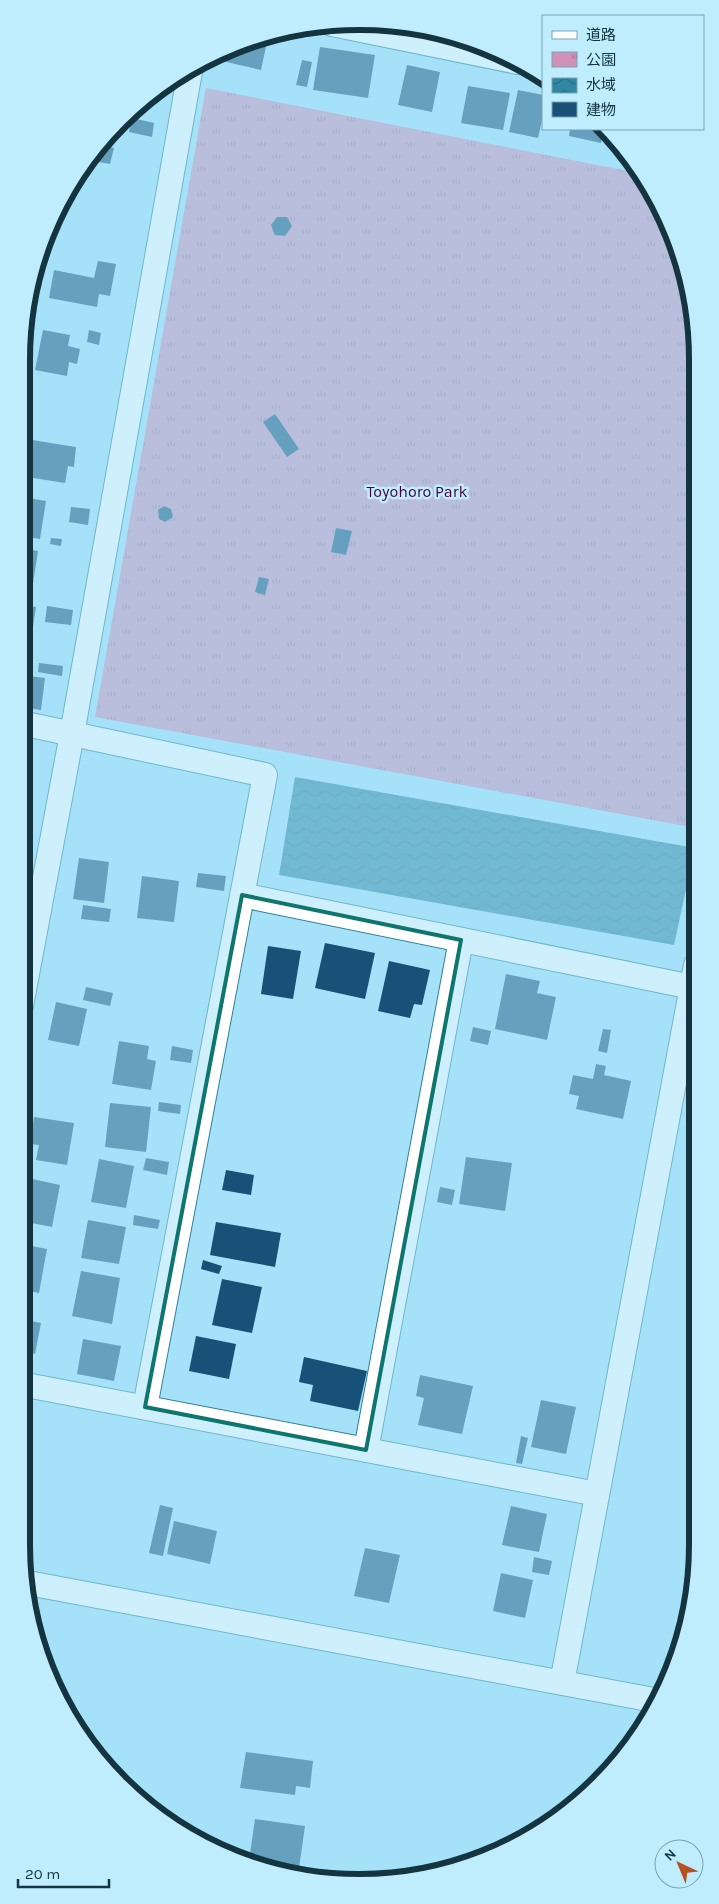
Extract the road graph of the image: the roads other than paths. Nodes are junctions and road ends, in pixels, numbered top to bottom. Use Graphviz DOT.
graph roads {
  1 [pos="374,31"];
  2 [pos="451,43"];
  3 [pos="189,78"];
  4 [pos="30,725"];
  5 [pos="72,734"];
  6 [pos="242,895"];
  7 [pos="461,940"];
  8 [pos="30,958"];
  9 [pos="689,975"];
  10 [pos="689,1003"];
  11 [pos="30,1386"];
  12 [pos="145,1408"];
  13 [pos="366,1450"];
  14 [pos="597,1494"];
  15 [pos="33,1584"];
  16 [pos="562,1683"];
  17 [pos="650,1699"];
  1 -- 2 [label="street"];
  3 -- 5 [label="street"];
  4 -- 5 [label="street"];
  5 -- 6 [label="street"];
  5 -- 8 [label="street"];
  6 -- 7 [label="street"];
  6 -- 12 [label="street"];
  7 -- 9 [label="street"];
  7 -- 13 [label="street"];
  10 -- 14 [label="street"];
  11 -- 12 [label="street"];
  12 -- 13 [label="street"];
  13 -- 14 [label="street"];
  14 -- 16 [label="street"];
  15 -- 16 [label="street"];
  16 -- 17 [label="street"];
}
